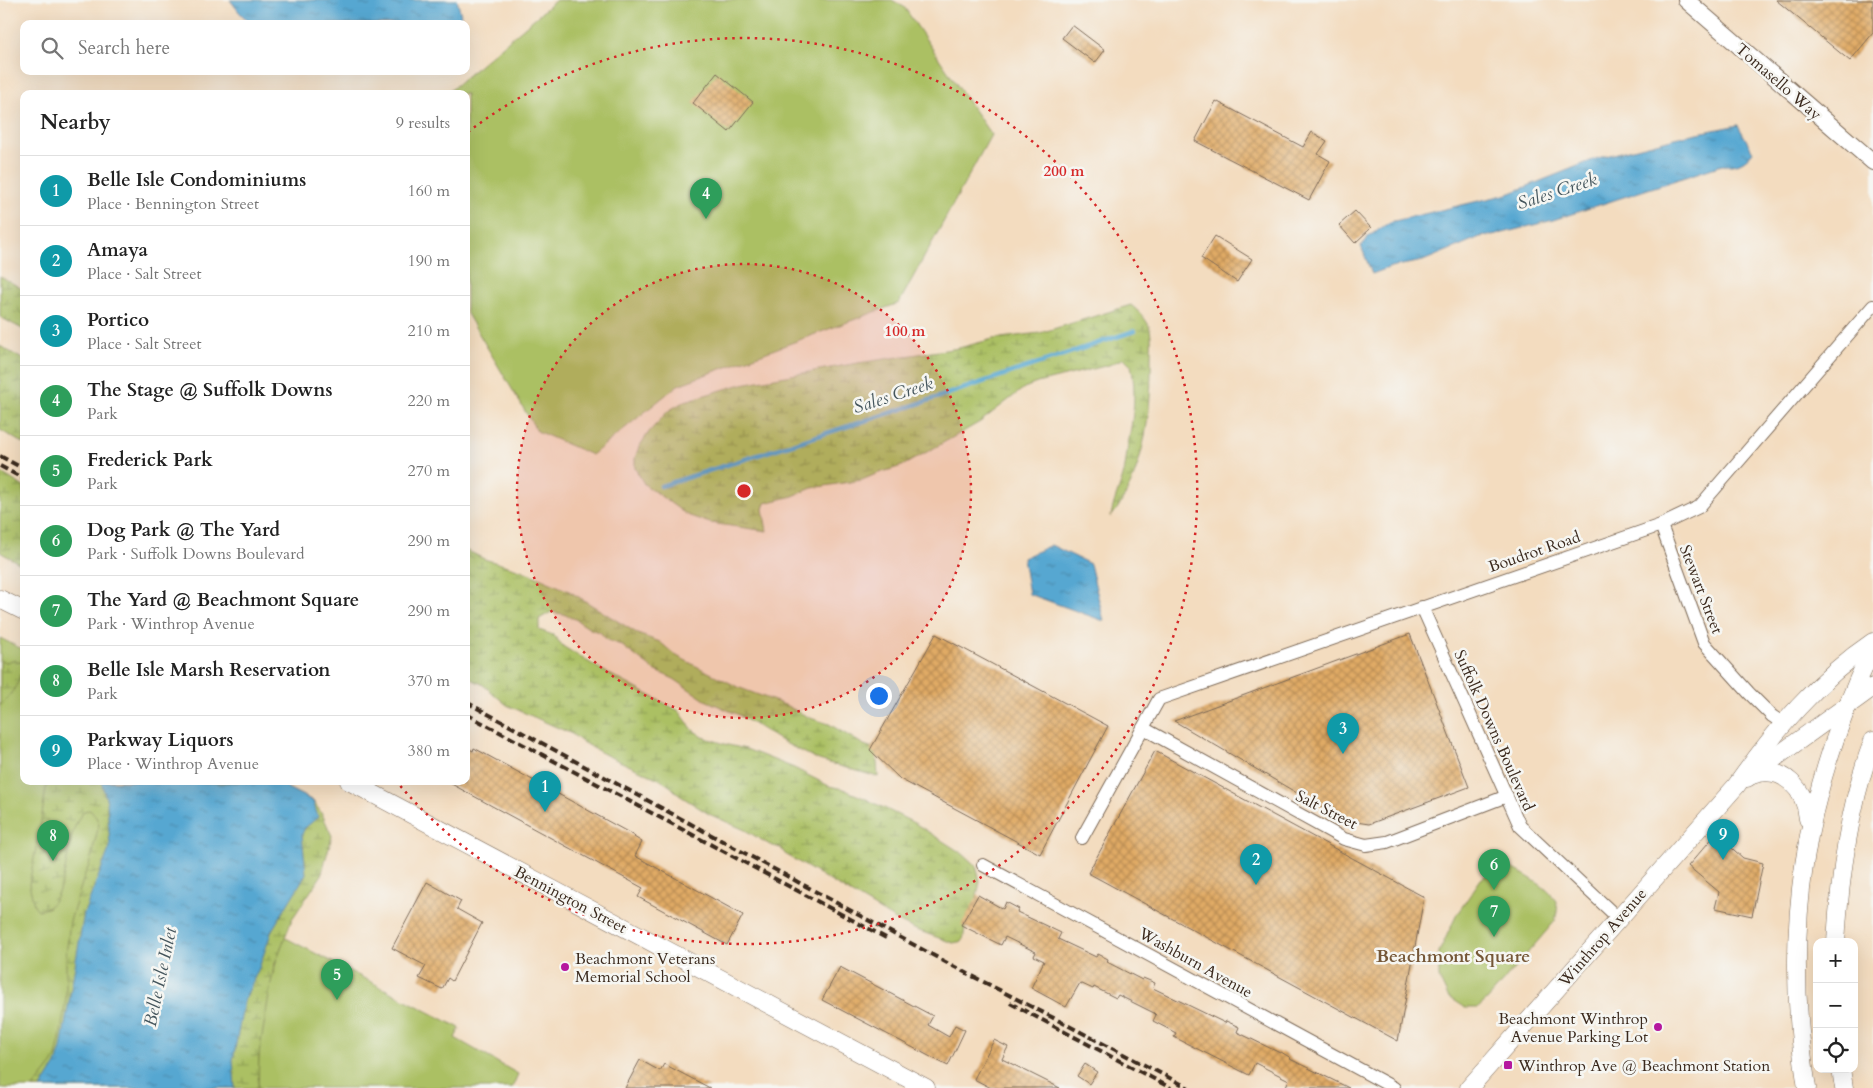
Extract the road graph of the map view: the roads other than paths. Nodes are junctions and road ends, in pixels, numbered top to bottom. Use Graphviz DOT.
graph roads {
  1 [pos="1686,0"];
  2 [pos="1873,162"];
  3 [pos="1873,306"];
  4 [pos="1661,524"];
  5 [pos="0,599"];
  6 [pos="1422,607"];
  7 [pos="20,609"];
  8 [pos="1873,642"];
  9 [pos="1873,648"];
  10 [pos="1873,687"];
  11 [pos="1848,705"];
  12 [pos="1784,724"];
  13 [pos="1143,728"];
  14 [pos="1873,741"];
  15 [pos="1752,775"];
  16 [pos="357,785"];
  17 [pos="1736,786"];
  18 [pos="1507,796"];
  19 [pos="1082,838"];
  20 [pos="1807,841"];
  21 [pos="983,865"];
  22 [pos="1618,918"];
  23 [pos="1836,938"];
  24 [pos="1842,1073"];
  25 [pos="926,1088"];
  26 [pos="1394,1088"];
  27 [pos="1469,1088"];
  28 [pos="1807,1088"];
  29 [pos="1844,1088"];
  1 -- 2 [label="street, Tomasello Way"];
  3 -- 4 [label="street, Boudrot Road"];
  4 -- 6 [label="street, Boudrot Road"];
  4 -- 12 [label="street, Stewart Street"];
  5 -- 7 [label="main road"];
  6 -- 13 [label="street, Boudrot Road"];
  6 -- 18 [label="street, Suffolk Downs Boulevard"];
  8 -- 12 [label="main road, Winthrop Avenue"];
  9 -- 11 [label="main road"];
  10 -- 11 [label="main road, Winthrop Avenue"];
  11 -- 15 [label="main road, Winthrop Avenue"];
  11 -- 20 [label="main road"];
  12 -- 17 [label="main road, Winthrop Avenue"];
  13 -- 18 [label="street, Salt Street"];
  13 -- 19 [label="street, Boudrot Road"];
  14 -- 23 [label="main road"];
  15 -- 17 [label="main road, Winthrop Avenue"];
  15 -- 20 [label="main road"];
  16 -- 25 [label="main road, Bennington Street"];
  17 -- 22 [label="main road, Winthrop Avenue"];
  18 -- 22 [label="street, Suffolk Downs Boulevard"];
  20 -- 28 [label="main road"];
  21 -- 26 [label="street, Washburn Avenue"];
  22 -- 27 [label="main road, Winthrop Avenue"];
  24 -- 29 [label="main road"];
}
